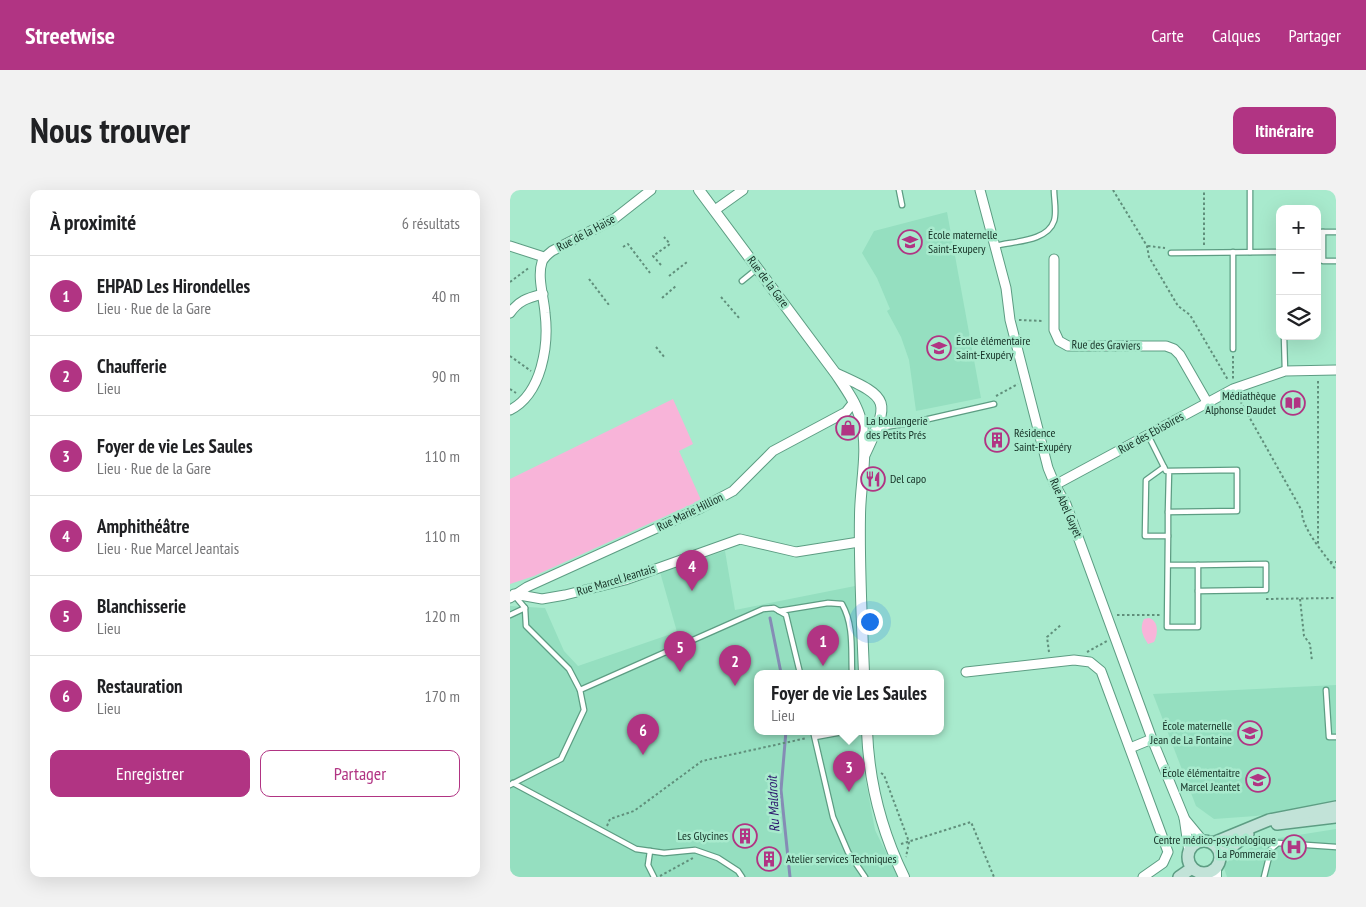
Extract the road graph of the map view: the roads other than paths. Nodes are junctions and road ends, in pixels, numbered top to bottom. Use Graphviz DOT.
graph roads {
  1 [pos="651,190"];
  2 [pos="700,190"];
  3 [pos="744,190"];
  4 [pos="899,190"];
  5 [pos="980,190"];
  6 [pos="1054,190"];
  7 [pos="1250,190"];
  8 [pos="902,205"];
  9 [pos="715,210"];
  10 [pos="1323,232"];
  11 [pos="1336,232"];
  12 [pos="510,246"];
  13 [pos="995,246"];
  14 [pos="1233,252"];
  15 [pos="1250,252"];
  16 [pos="1276,252"];
  17 [pos="1171,253"];
  18 [pos="542,256"];
  19 [pos="1054,259"];
  20 [pos="1336,261"];
  21 [pos="758,268"];
  22 [pos="742,281"];
  23 [pos="543,294"];
  24 [pos="510,313"];
  25 [pos="1284,340"];
  26 [pos="1233,349"];
  27 [pos="1336,370"];
  28 [pos="1285,371"];
  29 [pos="836,374"];
  30 [pos="861,385"];
  31 [pos="854,402"];
  32 [pos="1206,402"];
  33 [pos="994,404"];
  34 [pos="510,410"];
  35 [pos="862,428"];
  36 [pos="877,428"];
  37 [pos="1148,435"];
  38 [pos="864,455"];
  39 [pos="1164,467"];
  40 [pos="1168,471"];
  41 [pos="1055,485"];
  42 [pos="1168,512"];
  43 [pos="1168,536"];
  44 [pos="860,542"];
  45 [pos="1168,564"];
  46 [pos="1198,565"];
  47 [pos="1198,591"];
  48 [pos="511,595"];
  49 [pos="525,608"];
  50 [pos="779,611"];
  51 [pos="510,616"];
  52 [pos="799,670"];
  53 [pos="852,670"];
  54 [pos="864,670"];
  55 [pos="966,672"];
  56 [pos="580,690"];
  57 [pos="1326,690"];
  58 [pos="814,735"];
  59 [pos="829,735"];
  60 [pos="867,735"];
  61 [pos="1336,737"];
  62 [pos="815,738"];
  63 [pos="1152,739"];
  64 [pos="1130,748"];
  65 [pos="511,784"];
  66 [pos="1336,807"];
  67 [pos="1184,817"];
  68 [pos="1336,817"];
  69 [pos="1208,842"];
  70 [pos="1336,847"];
  71 [pos="650,851"];
  72 [pos="1188,852"];
  73 [pos="1220,856"];
  74 [pos="1192,868"];
  75 [pos="1212,874"];
  76 [pos="654,877"];
  77 [pos="742,877"];
  78 [pos="865,877"];
  79 [pos="904,877"];
  80 [pos="1143,877"];
  81 [pos="1179,877"];
  82 [pos="1264,877"];
  1 -- 18 [label="street, Rue de la Haise"];
  2 -- 9 [label="street, Rue de la Gare"];
  3 -- 9 [label="street"];
  4 -- 8 [label="lane"];
  5 -- 13 [label="street, Rue Abel Guyet"];
  6 -- 13 [label="lane"];
  7 -- 15 [label="lane"];
  9 -- 21 [label="street, Rue de la Gare"];
  10 -- 11 [label="lane"];
  10 -- 20 [label="lane"];
  12 -- 18 [label="street"];
  13 -- 41 [label="street, Rue Abel Guyet"];
  14 -- 15 [label="lane"];
  14 -- 17 [label="lane"];
  14 -- 26 [label="lane"];
  15 -- 16 [label="lane"];
  18 -- 23 [label="street, Rue de la Haise"];
  19 -- 32 [label="street, Rue des Graviers"];
  21 -- 22 [label="lane"];
  21 -- 29 [label="street, Rue de la Gare"];
  23 -- 24 [label="street"];
  23 -- 34 [label="street, Rue de la Haise"];
  25 -- 28 [label="lane"];
  27 -- 28 [label="street, Rue des Ebisoires"];
  28 -- 32 [label="street, Rue des Ebisoires"];
  29 -- 30 [label="street, Rue de la Gare"];
  29 -- 31 [label="street, Rue de la Gare"];
  30 -- 31 [label="street"];
  30 -- 36 [label="street, Rue de la Gare"];
  31 -- 35 [label="street, Rue de la Gare"];
  31 -- 48 [label="street, Rue Marie Hillion"];
  32 -- 37 [label="street, Rue des Ebisoires"];
  33 -- 36 [label="lane"];
  35 -- 36 [label="street"];
  35 -- 38 [label="street, Rue de la Gare"];
  36 -- 38 [label="street, Rue de la Gare"];
  37 -- 39 [label="lane"];
  37 -- 41 [label="street, Rue des Ebisoires"];
  38 -- 44 [label="street, Rue de la Gare"];
  39 -- 40 [label="lane"];
  39 -- 43 [label="lane"];
  40 -- 42 [label="lane"];
  40 -- 42 [label="lane"];
  41 -- 63 [label="street, Rue Abel Guyet"];
  42 -- 43 [label="lane"];
  43 -- 45 [label="lane"];
  44 -- 48 [label="street, Rue Marcel Jeantais"];
  44 -- 54 [label="street, Rue de la Gare"];
  45 -- 46 [label="lane"];
  45 -- 47 [label="lane"];
  46 -- 47 [label="lane"];
  46 -- 47 [label="lane"];
  48 -- 49 [label="lane"];
  49 -- 51 [label="lane"];
  49 -- 56 [label="lane"];
  50 -- 52 [label="lane"];
  50 -- 53 [label="lane"];
  50 -- 56 [label="lane"];
  55 -- 64 [label="street"];
  56 -- 65 [label="lane"];
  57 -- 61 [label="lane"];
  58 -- 62 [label="lane"];
  59 -- 62 [label="lane"];
  60 -- 79 [label="street"];
  62 -- 78 [label="lane"];
  63 -- 64 [label="street"];
  63 -- 67 [label="street, Rue Abel Guyet"];
  64 -- 80 [label="street"];
  65 -- 71 [label="lane"];
  66 -- 69 [label="main road"];
  67 -- 69 [label="street, Rue Abel Guyet"];
  67 -- 72 [label="street, Rue Abel Guyet"];
  68 -- 73 [label="main road"];
  69 -- 72 [label="main road"];
  69 -- 73 [label="main road"];
  70 -- 82 [label="lane"];
  71 -- 76 [label="lane"];
  71 -- 77 [label="lane"];
  72 -- 74 [label="main road"];
  73 -- 75 [label="main road"];
  74 -- 75 [label="main road"];
  74 -- 81 [label="main road"];
}
